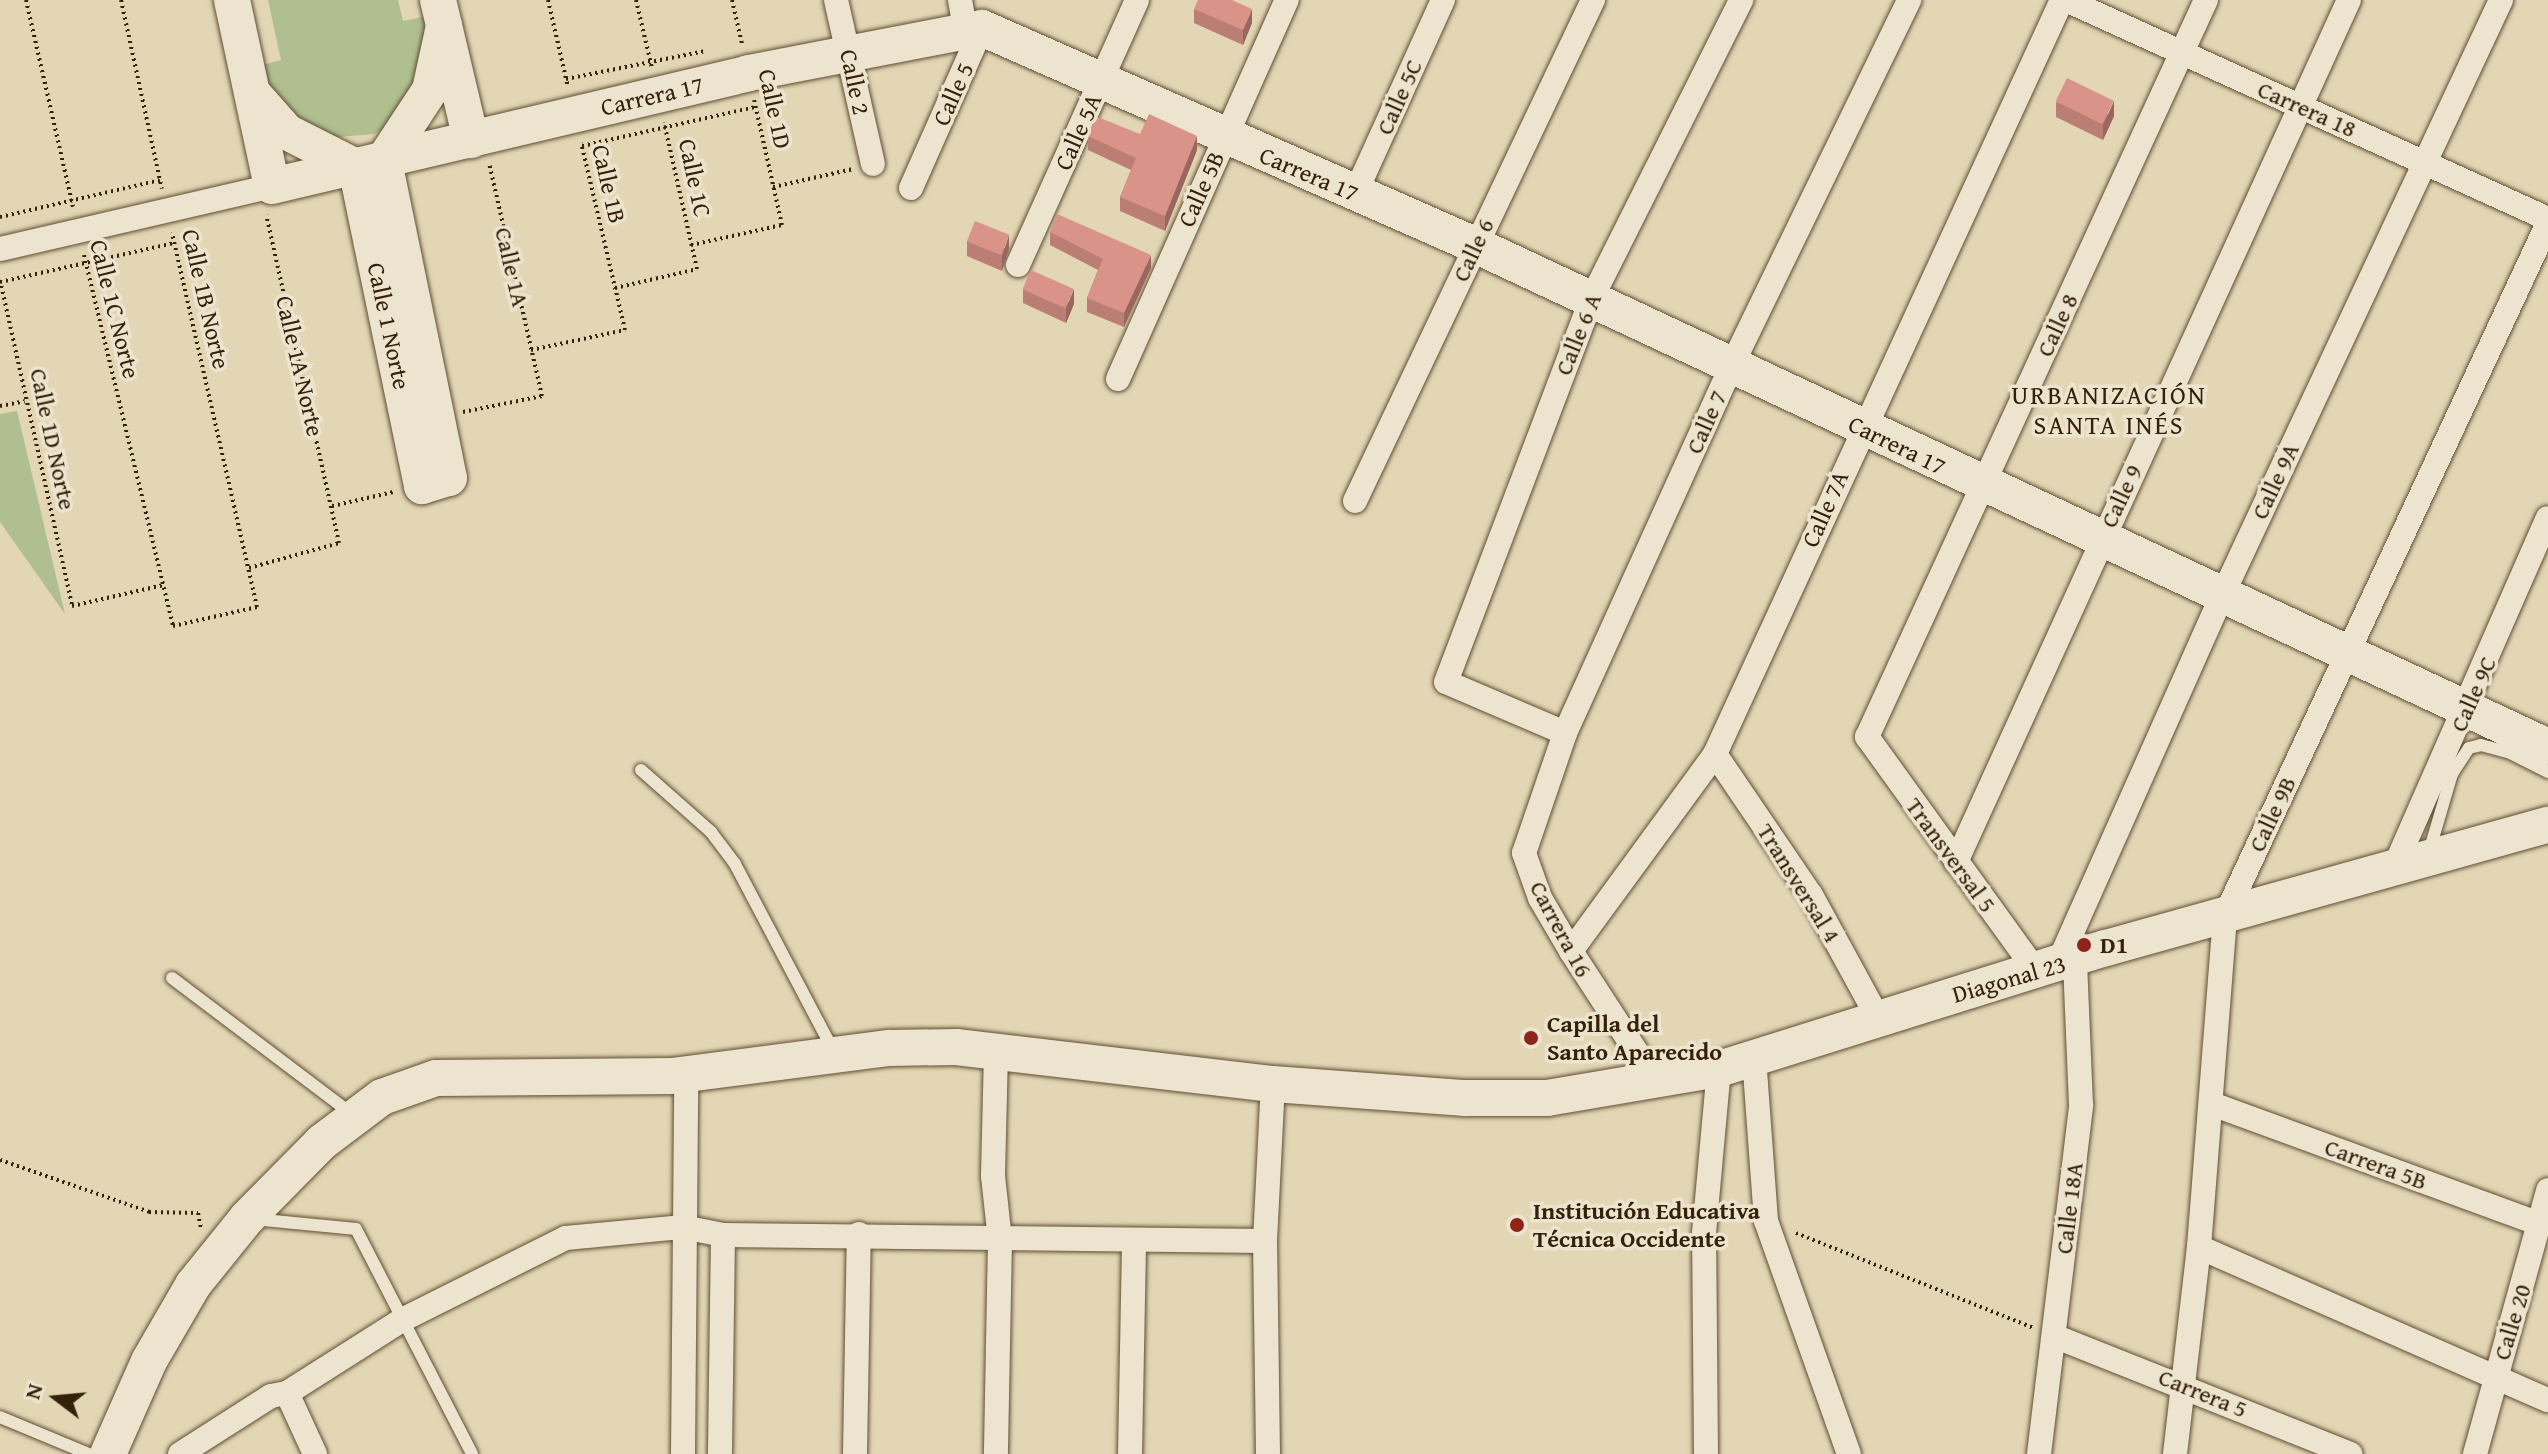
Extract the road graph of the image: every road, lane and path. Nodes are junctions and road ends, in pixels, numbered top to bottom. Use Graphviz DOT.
graph roads {
  1 [pos="26,0"];
  2 [pos="121,0"];
  3 [pos="232,0"];
  4 [pos="548,0"];
  5 [pos="636,0"];
  6 [pos="732,0"];
  7 [pos="836,0"];
  8 [pos="1137,0"];
  9 [pos="1287,0"];
  10 [pos="1443,0"];
  11 [pos="1593,0"];
  12 [pos="1741,0"];
  13 [pos="1909,0"];
  14 [pos="2064,0"];
  15 [pos="2206,0"];
  16 [pos="2349,0"];
  17 [pos="2501,0"];
  18 [pos="441,13"];
  19 [pos="975,14"];
  20 [pos="726,46"];
  21 [pos="711,49"];
  22 [pos="848,52"];
  23 [pos="2182,52"];
  24 [pos="749,74"];
  25 [pos="566,79"];
  26 [pos="1101,80"];
  27 [pos="252,91"];
  28 [pos="658,95"];
  29 [pos="2301,106"];
  30 [pos="578,130"];
  31 [pos="477,138"];
  32 [pos="1224,138"];
  33 [pos="2424,162"];
  34 [pos="370,163"];
  35 [pos="873,164"];
  36 [pos="160,180"];
  37 [pos="773,187"];
  38 [pos="266,188"];
  39 [pos="911,188"];
  40 [pos="1355,194"];
  41 [pos="71,201"];
  42 [pos="167,211"];
  43 [pos="0,217"];
  44 [pos="2548,221"];
  45 [pos="78,232"];
  46 [pos="174,243"];
  47 [pos="691,245"];
  48 [pos="1475,245"];
  49 [pos="0,249"];
  50 [pos="86,263"];
  51 [pos="1018,265"];
  52 [pos="0,281"];
  53 [pos="615,288"];
  54 [pos="1590,302"];
  55 [pos="531,350"];
  56 [pos="1731,367"];
  57 [pos="1118,379"];
  58 [pos="26,401"];
  59 [pos="0,406"];
  60 [pos="437,418"];
  61 [pos="1861,428"];
  62 [pos="436,482"];
  63 [pos="1983,486"];
  64 [pos="1355,501"];
  65 [pos="332,506"];
  66 [pos="2548,518"];
  67 [pos="2101,540"];
  68 [pos="249,568"];
  69 [pos="164,585"];
  70 [pos="2222,596"];
  71 [pos="173,626"];
  72 [pos="2346,653"];
  73 [pos="2468,707"];
  74 [pos="1565,733"];
  75 [pos="1867,737"];
  76 [pos="2548,747"];
  77 [pos="1715,754"];
  78 [pos="641,770"];
  79 [pos="2548,772"];
  80 [pos="2548,825"];
  81 [pos="1524,853"];
  82 [pos="1956,862"];
  83 [pos="2410,863"];
  84 [pos="2225,916"];
  85 [pos="1571,951"];
  86 [pos="2056,966"];
  87 [pos="172,978"];
  88 [pos="1877,1016"];
  89 [pos="996,1052"];
  90 [pos="836,1056"];
  91 [pos="1754,1057"];
  92 [pos="1719,1069"];
  93 [pos="686,1075"];
  94 [pos="1656,1082"];
  95 [pos="1273,1084"];
  96 [pos="2212,1104"];
  97 [pos="356,1117"];
  98 [pos="0,1160"];
  99 [pos="2548,1190"];
  100 [pos="247,1218"];
  101 [pos="1766,1221"];
  102 [pos="2540,1224"];
  103 [pos="683,1227"];
  104 [pos="859,1234"];
  105 [pos="723,1235"];
  106 [pos="1000,1240"];
  107 [pos="1134,1240"];
  108 [pos="1265,1241"];
  109 [pos="2199,1247"];
  110 [pos="208,1266"];
  111 [pos="2537,1279"];
  112 [pos="402,1320"];
  113 [pos="2054,1336"];
  114 [pos="2495,1378"];
  115 [pos="2182,1384"];
  116 [pos="287,1393"];
  117 [pos="2548,1400"];
  118 [pos="0,1417"];
  119 [pos="89,1454"];
  120 [pos="108,1454"];
  121 [pos="180,1454"];
  122 [pos="315,1454"];
  123 [pos="472,1454"];
  124 [pos="683,1454"];
  125 [pos="720,1454"];
  126 [pos="855,1454"];
  127 [pos="996,1454"];
  128 [pos="1130,1454"];
  129 [pos="1268,1454"];
  130 [pos="1706,1454"];
  131 [pos="1849,1454"];
  132 [pos="2039,1454"];
  133 [pos="2175,1454"];
  134 [pos="2350,1454"];
  135 [pos="2475,1454"];
  1 -- 41 [label="path, Calle 1C Norte"];
  2 -- 36 [label="path, Calle 1B Norte"];
  3 -- 27 [label="street"];
  4 -- 25 [label="path, Calle 1B"];
  5 -- 28 [label="path, Calle 1C"];
  6 -- 24 [label="path, Calle 1D"];
  7 -- 22 [label="street, Calle 2"];
  8 -- 26 [label="street, Calle 5A"];
  9 -- 32 [label="street, Calle 5B"];
  10 -- 40 [label="street, Calle 5C"];
  11 -- 48 [label="street, Calle 6"];
  12 -- 54 [label="street, Calle 6 A"];
  13 -- 56 [label="street, Calle 7"];
  14 -- 23 [label="street, Carrera 18"];
  14 -- 61 [label="street, Calle 7A"];
  15 -- 23 [label="street, Calle 8"];
  16 -- 29 [label="street, Calle 9"];
  17 -- 33 [label="street, Calle 9A"];
  18 -- 31 [label="street"];
  18 -- 34 [label="street"];
  19 -- 22 [label="street, Carrera 17"];
  19 -- 26 [label="street, Carrera 17"];
  19 -- 39 [label="street, Calle 5"];
  20 -- 24 [label="path"];
  21 -- 28 [label="path"];
  22 -- 24 [label="street, Carrera 17"];
  22 -- 35 [label="street, Calle 2"];
  23 -- 29 [label="street, Carrera 18"];
  23 -- 63 [label="street, Calle 8"];
  24 -- 28 [label="street, Carrera 17"];
  24 -- 28 [label="path"];
  24 -- 37 [label="path, Calle 1D"];
  25 -- 28 [label="path"];
  25 -- 30 [label="path, Calle 1B"];
  26 -- 32 [label="street, Carrera 17"];
  26 -- 51 [label="street, Calle 5A"];
  27 -- 34 [label="street"];
  27 -- 38 [label="street"];
  28 -- 30 [label="street, Carrera 17"];
  28 -- 30 [label="path"];
  28 -- 47 [label="path, Calle 1C"];
  29 -- 33 [label="street, Carrera 18"];
  29 -- 67 [label="street, Calle 9"];
  30 -- 31 [label="street, Carrera 17"];
  30 -- 53 [label="path, Calle 1B"];
  31 -- 34 [label="street, Carrera 17"];
  31 -- 55 [label="path, Calle 1A"];
  32 -- 40 [label="street, Carrera 17"];
  32 -- 57 [label="street, Calle 5B"];
  33 -- 44 [label="street, Carrera 18"];
  33 -- 70 [label="street, Calle 9A"];
  34 -- 38 [label="street, Carrera 17"];
  34 -- 60 [label="street"];
  34 -- 62 [label="street, Calle 1 Norte"];
  35 -- 37 [label="path"];
  36 -- 41 [label="path"];
  36 -- 42 [label="path, Calle 1B Norte"];
  37 -- 47 [label="path, Calle 1D"];
  38 -- 42 [label="street, Carrera 17"];
  38 -- 65 [label="path, Calle 1A Norte"];
  40 -- 48 [label="street, Carrera 17"];
  41 -- 43 [label="path"];
  41 -- 45 [label="path, Calle 1C Norte"];
  42 -- 45 [label="street, Carrera 17"];
  42 -- 46 [label="path, Calle 1B Norte"];
  44 -- 72 [label="street, Calle 9B"];
  45 -- 49 [label="street, Carrera 17"];
  45 -- 50 [label="path, Calle 1C Norte"];
  46 -- 50 [label="path"];
  46 -- 68 [label="path, Calle 1B Norte"];
  47 -- 53 [label="path, Calle 1C"];
  48 -- 54 [label="street, Carrera 17"];
  48 -- 64 [label="street, Calle 6"];
  50 -- 52 [label="path"];
  50 -- 69 [label="path, Calle 1C Norte"];
  52 -- 58 [label="path, Calle 1D Norte"];
  53 -- 55 [label="path, Calle 1B"];
  54 -- 56 [label="street, Carrera 17"];
  54 -- 74 [label="street, Calle 6 A"];
  55 -- 60 [label="path, Calle 1A"];
  56 -- 61 [label="street, Carrera 17"];
  56 -- 74 [label="street, Calle 7"];
  58 -- 59 [label="path"];
  58 -- 69 [label="path, Calle 1D Norte"];
  60 -- 62 [label="street"];
  61 -- 63 [label="street, Carrera 17"];
  61 -- 77 [label="street, Calle 7A"];
  62 -- 65 [label="path"];
  63 -- 67 [label="street, Carrera 17"];
  63 -- 75 [label="street, Calle 8"];
  65 -- 68 [label="path, Calle 1A Norte"];
  66 -- 73 [label="street, Calle 9C"];
  67 -- 70 [label="street, Carrera 17"];
  67 -- 82 [label="street, Calle 9"];
  68 -- 71 [label="path, Calle 1B Norte"];
  69 -- 71 [label="path, Calle 1C Norte"];
  70 -- 72 [label="street, Carrera 17"];
  70 -- 86 [label="street, Calle 9A"];
  72 -- 73 [label="street, Carrera 17"];
  72 -- 84 [label="street, Calle 9B"];
  73 -- 76 [label="street, Carrera 17"];
  73 -- 83 [label="street, Calle 9C"];
  74 -- 81 [label="street, Calle 7"];
  75 -- 82 [label="street, Transversal 5"];
  77 -- 85 [label="street, Calle 7A"];
  77 -- 88 [label="street, Transversal 4"];
  78 -- 90 [label="lane"];
  79 -- 83 [label="lane"];
  80 -- 83 [label="street, Diagonal 23"];
  81 -- 85 [label="street, Carrera 16"];
  82 -- 86 [label="street, Transversal 5"];
  83 -- 84 [label="street, Diagonal 23"];
  84 -- 86 [label="street, Diagonal 23"];
  84 -- 96 [label="street, Calle 9B"];
  85 -- 94 [label="street, Carrera 16"];
  86 -- 88 [label="street, Diagonal 23"];
  86 -- 113 [label="street, Calle 18A"];
  87 -- 97 [label="lane"];
  88 -- 91 [label="street, Diagonal 23"];
  89 -- 90 [label="street, Diagonal 23"];
  89 -- 95 [label="street, Diagonal 23"];
  89 -- 106 [label="street"];
  90 -- 93 [label="street, Diagonal 23"];
  91 -- 92 [label="street, Diagonal 23"];
  91 -- 101 [label="street"];
  92 -- 94 [label="street, Diagonal 23"];
  92 -- 130 [label="street"];
  93 -- 97 [label="street, Diagonal 23"];
  93 -- 103 [label="street"];
  94 -- 95 [label="street, Diagonal 23"];
  95 -- 108 [label="street"];
  96 -- 102 [label="street, Carrera 5B"];
  96 -- 109 [label="street, Calle 9B"];
  97 -- 100 [label="street, Diagonal 23"];
  98 -- 110 [label="path"];
  99 -- 102 [label="street, Calle 20"];
  100 -- 110 [label="street, Diagonal 23"];
  100 -- 112 [label="lane"];
  101 -- 113 [label="path"];
  101 -- 131 [label="street"];
  102 -- 111 [label="street, Calle 20"];
  103 -- 105 [label="street"];
  103 -- 112 [label="street"];
  103 -- 124 [label="street"];
  104 -- 105 [label="street"];
  104 -- 106 [label="street"];
  104 -- 126 [label="street"];
  105 -- 125 [label="street"];
  106 -- 107 [label="street"];
  106 -- 127 [label="street"];
  107 -- 108 [label="street"];
  107 -- 128 [label="street"];
  108 -- 129 [label="street"];
  109 -- 114 [label="street"];
  109 -- 115 [label="street, Calle 9B"];
  110 -- 120 [label="street, Diagonal 23"];
  111 -- 114 [label="street, Calle 20"];
  112 -- 116 [label="street"];
  112 -- 123 [label="lane"];
  113 -- 115 [label="street, Carrera 5"];
  113 -- 132 [label="street, Calle 18A"];
  114 -- 117 [label="street"];
  114 -- 135 [label="street, Calle 20"];
  115 -- 133 [label="street, Calle 9B"];
  115 -- 134 [label="street, Carrera 5"];
  116 -- 121 [label="street"];
  116 -- 122 [label="street"];
  118 -- 119 [label="lane"];
}
